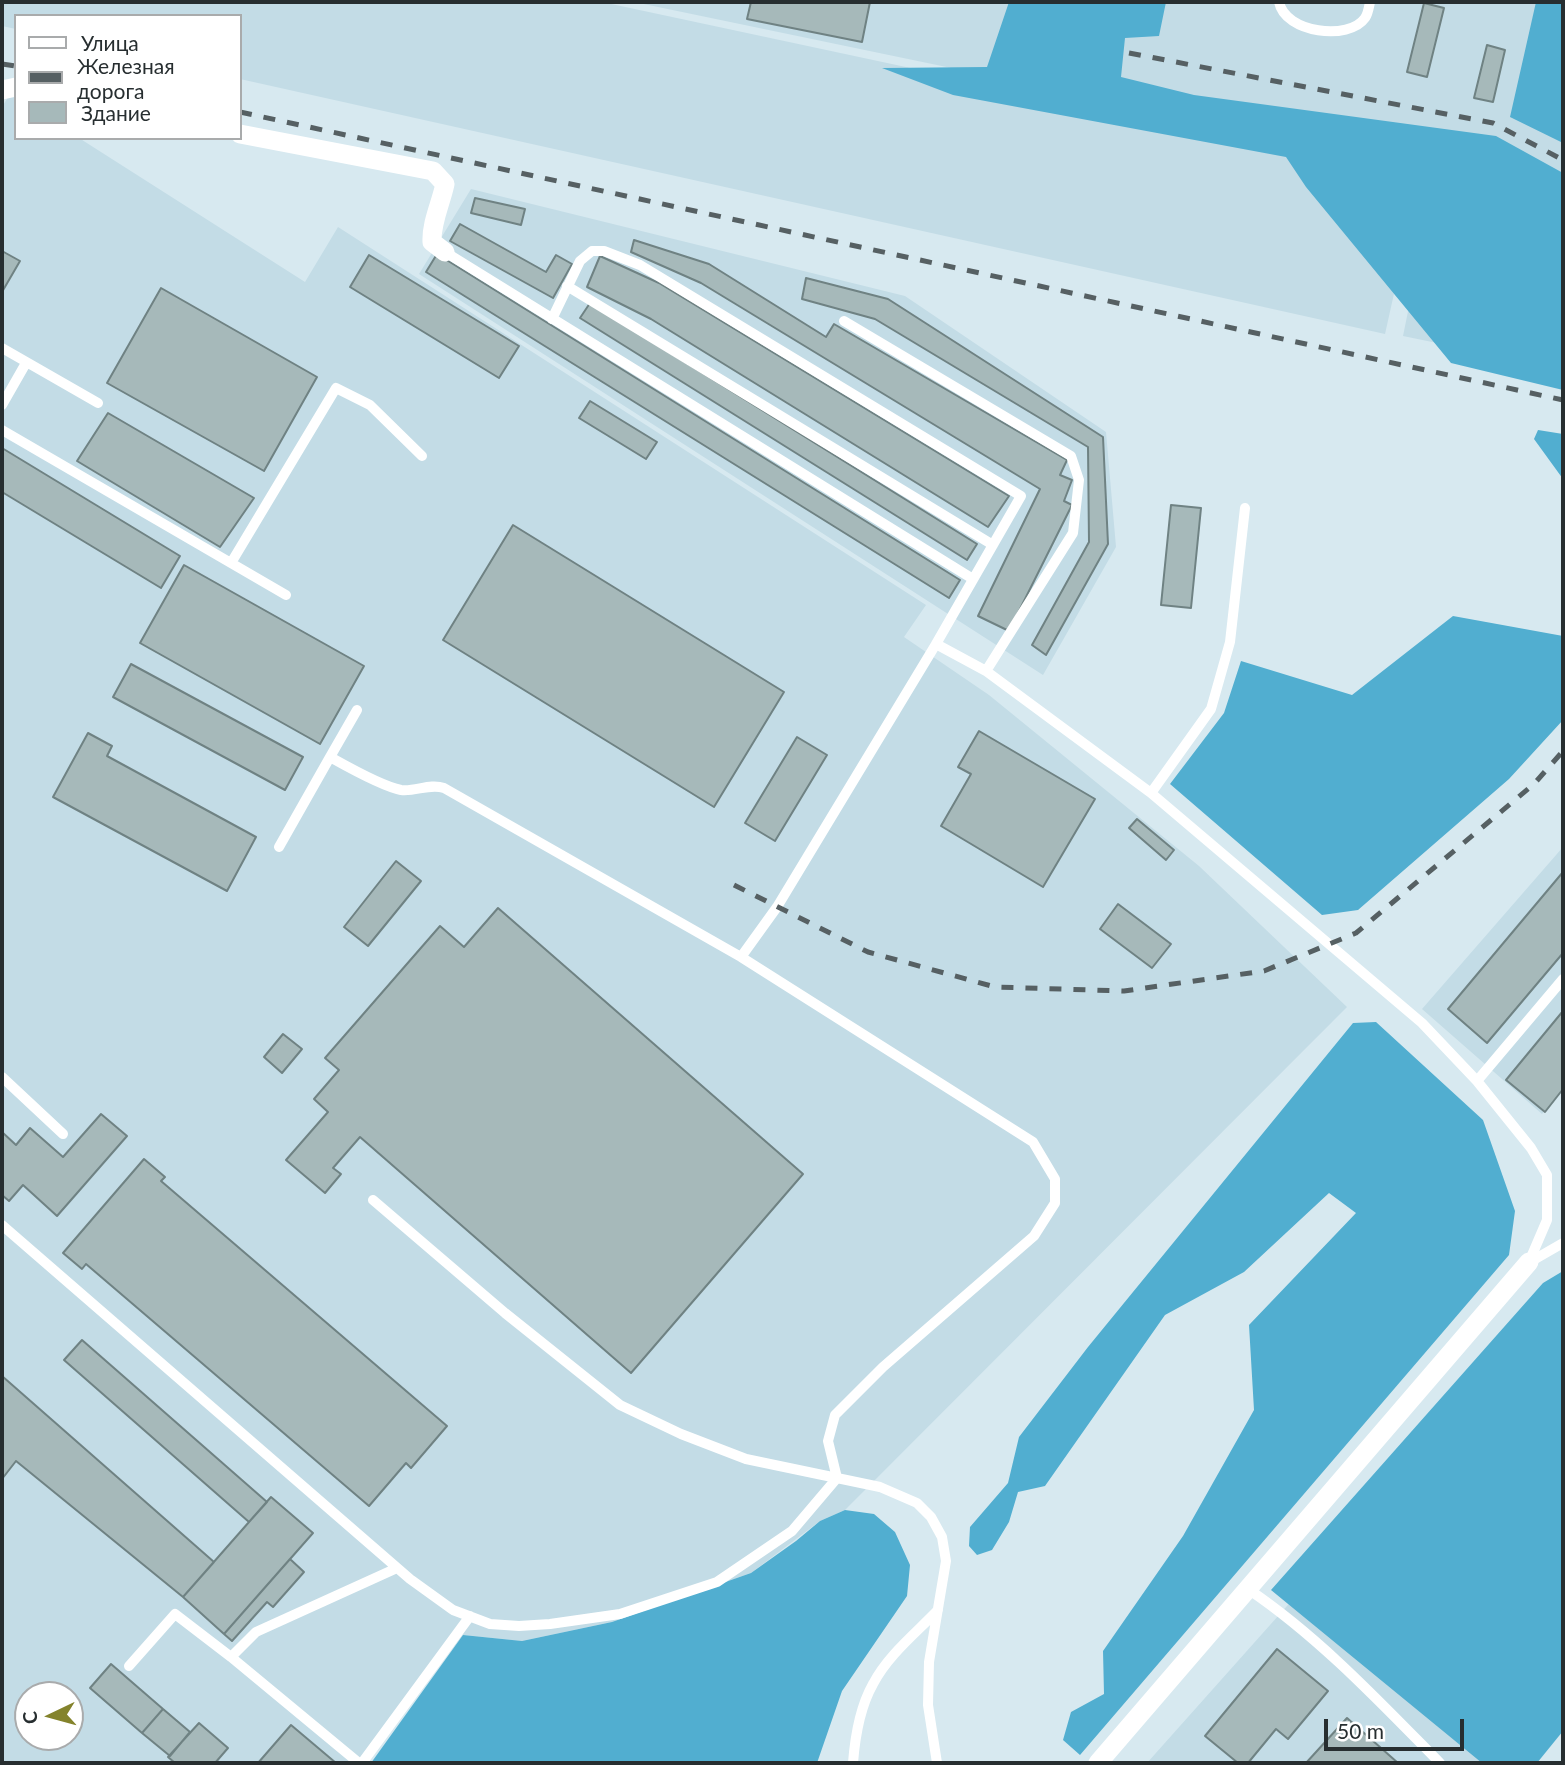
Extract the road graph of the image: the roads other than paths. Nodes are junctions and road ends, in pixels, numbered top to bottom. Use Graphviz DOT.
graph roads {
  1 [pos="1279,2"];
  2 [pos="1370,2"];
  3 [pos="242,134"];
  4 [pos="445,252"];
  5 [pos="567,286"];
  6 [pos="552,318"];
  7 [pos="844,321"];
  8 [pos="2,348"];
  9 [pos="26,363"];
  10 [pos="98,403"];
  11 [pos="2,404"];
  12 [pos="2,430"];
  13 [pos="422,456"];
  14 [pos="1245,508"];
  15 [pos="993,545"];
  16 [pos="231,563"];
  17 [pos="973,579"];
  18 [pos="286,595"];
  19 [pos="936,644"];
  20 [pos="986,671"];
  21 [pos="357,710"];
  22 [pos="330,757"];
  23 [pos="1151,793"];
  24 [pos="279,847"];
  25 [pos="741,957"];
  26 [pos="1563,979"];
  27 [pos="2,1077"];
  28 [pos="1477,1081"];
  29 [pos="63,1134"];
  30 [pos="373,1200"];
  31 [pos="2,1225"];
  32 [pos="1563,1243"];
  33 [pos="1529,1262"];
  34 [pos="837,1478"];
  35 [pos="397,1568"];
  36 [pos="1248,1589"];
  37 [pos="938,1609"];
  38 [pos="470,1616"];
  39 [pos="232,1657"];
  40 [pos="128,1666"];
  41 [pos="360,1763"];
  42 [pos="853,1763"];
  43 [pos="937,1763"];
  44 [pos="1098,1763"];
  45 [pos="1440,1763"];
  1 -- 2 [label="lane"];
  3 -- 4 [label="street"];
  4 -- 6 [label="lane"];
  5 -- 6 [label="lane"];
  5 -- 15 [label="lane"];
  5 -- 15 [label="lane"];
  6 -- 17 [label="lane"];
  7 -- 20 [label="lane"];
  8 -- 9 [label="lane"];
  9 -- 10 [label="lane"];
  9 -- 11 [label="lane"];
  12 -- 16 [label="lane"];
  13 -- 16 [label="lane"];
  14 -- 23 [label="lane"];
  15 -- 17 [label="lane"];
  16 -- 18 [label="lane"];
  17 -- 19 [label="lane"];
  19 -- 20 [label="lane"];
  19 -- 25 [label="lane"];
  20 -- 23 [label="lane"];
  21 -- 22 [label="lane"];
  22 -- 24 [label="lane"];
  22 -- 25 [label="lane"];
  23 -- 28 [label="lane"];
  25 -- 34 [label="lane"];
  26 -- 28 [label="lane"];
  27 -- 29 [label="lane"];
  28 -- 33 [label="lane"];
  30 -- 34 [label="lane"];
  31 -- 35 [label="lane"];
  32 -- 33 [label="lane"];
  33 -- 36 [label="street"];
  34 -- 37 [label="lane"];
  34 -- 38 [label="lane"];
  35 -- 38 [label="lane"];
  35 -- 39 [label="lane"];
  36 -- 44 [label="street"];
  36 -- 45 [label="lane"];
  37 -- 42 [label="lane"];
  37 -- 43 [label="lane"];
  38 -- 41 [label="lane"];
  39 -- 40 [label="lane"];
  39 -- 41 [label="lane"];
}
